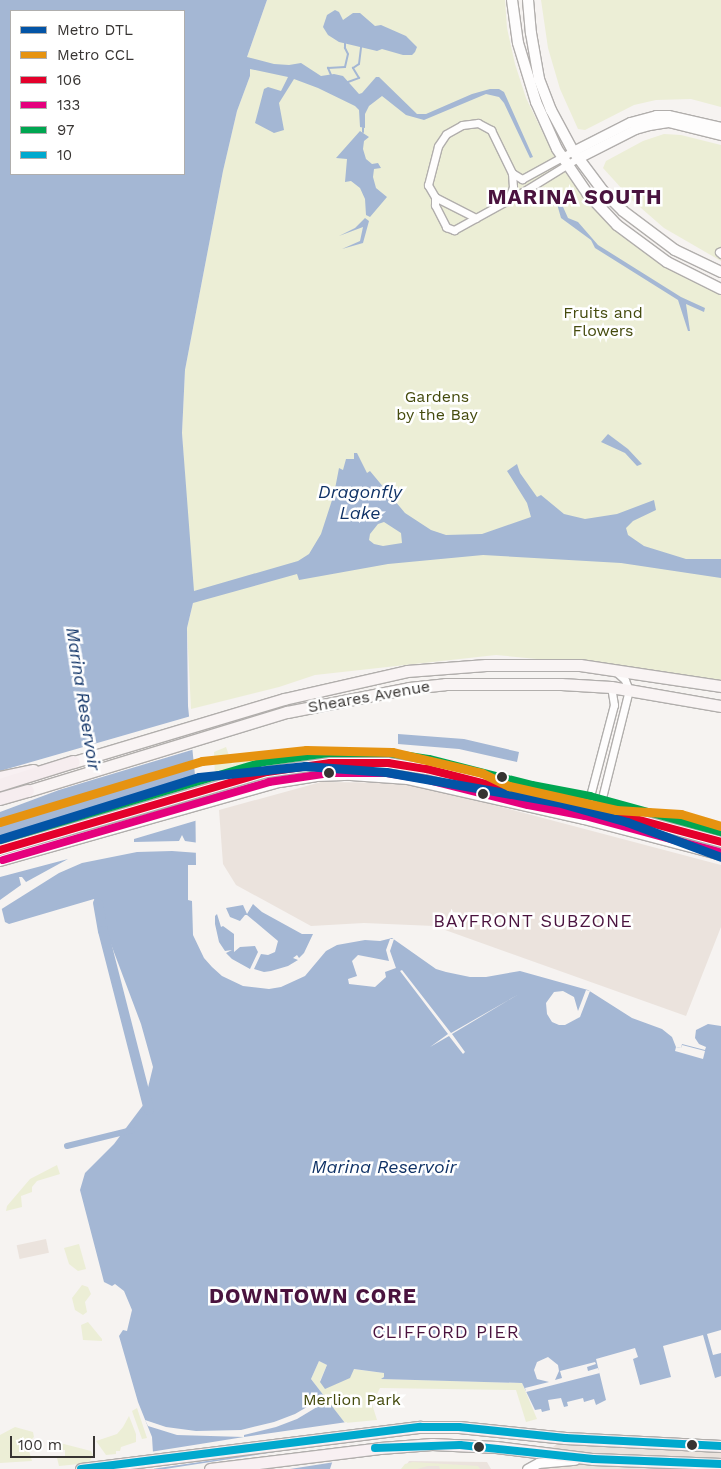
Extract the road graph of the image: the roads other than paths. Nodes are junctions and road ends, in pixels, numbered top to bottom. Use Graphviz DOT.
graph roads {
  1 [pos="512,0"];
  2 [pos="528,0"];
  3 [pos="721,127"];
  4 [pos="721,135"];
  5 [pos="575,155"];
  6 [pos="564,161"];
  7 [pos="512,173"];
  8 [pos="435,197"];
  9 [pos="508,200"];
  10 [pos="476,218"];
  11 [pos="721,272"];
  12 [pos="721,288"];
  13 [pos="612,669"];
  14 [pos="721,686"];
  15 [pos="611,687"];
  16 [pos="629,690"];
  17 [pos="721,706"];
  18 [pos="74,762"];
  19 [pos="0,777"];
  20 [pos="0,785"];
  21 [pos="28,791"];
  22 [pos="0,799"];
  23 [pos="0,804"];
  24 [pos="587,806"];
  25 [pos="600,809"];
  26 [pos="584,819"];
  27 [pos="596,822"];
  28 [pos="721,842"];
  29 [pos="0,850"];
  30 [pos="721,855"];
  31 [pos="0,861"];
  32 [pos="458,1427"];
  33 [pos="401,1429"];
  34 [pos="400,1446"];
  35 [pos="479,1446"];
  36 [pos="721,1446"];
  37 [pos="593,1459"];
  38 [pos="721,1464"];
  39 [pos="81,1469"];
  40 [pos="210,1469"];
  41 [pos="527,1469"];
  1 -- 6 [label="main road"];
  2 -- 5 [label="main road"];
  3 -- 5 [label="street"];
  4 -- 5 [label="street"];
  5 -- 6 [label="street"];
  5 -- 11 [label="main road"];
  6 -- 7 [label="street"];
  6 -- 9 [label="street"];
  6 -- 12 [label="main road"];
  7 -- 8 [label="street"];
  7 -- 9 [label="street"];
  8 -- 10 [label="street"];
  8 -- 10 [label="street"];
  9 -- 10 [label="street"];
  13 -- 14 [label="main road, Sheares Avenue"];
  13 -- 16 [label="street"];
  13 -- 18 [label="main road, Sheares Avenue"];
  15 -- 16 [label="main road, Sheares Avenue"];
  15 -- 21 [label="main road, Sheares Avenue"];
  15 -- 24 [label="street"];
  16 -- 17 [label="main road, Sheares Avenue"];
  16 -- 25 [label="street"];
  18 -- 19 [label="highway"];
  18 -- 20 [label="highway"];
  21 -- 22 [label="highway"];
  21 -- 23 [label="highway"];
  24 -- 25 [label="main road"];
  24 -- 26 [label="street"];
  24 -- 29 [label="main road"];
  25 -- 27 [label="street"];
  25 -- 28 [label="main road"];
  26 -- 27 [label="main road"];
  26 -- 31 [label="main road"];
  27 -- 30 [label="main road"];
  32 -- 33 [label="highway"];
  32 -- 35 [label="highway"];
  32 -- 36 [label="highway"];
  33 -- 34 [label="highway"];
  33 -- 39 [label="highway"];
  34 -- 35 [label="highway"];
  34 -- 40 [label="highway"];
  35 -- 37 [label="highway"];
  37 -- 38 [label="highway"];
  37 -- 41 [label="street"];
}
